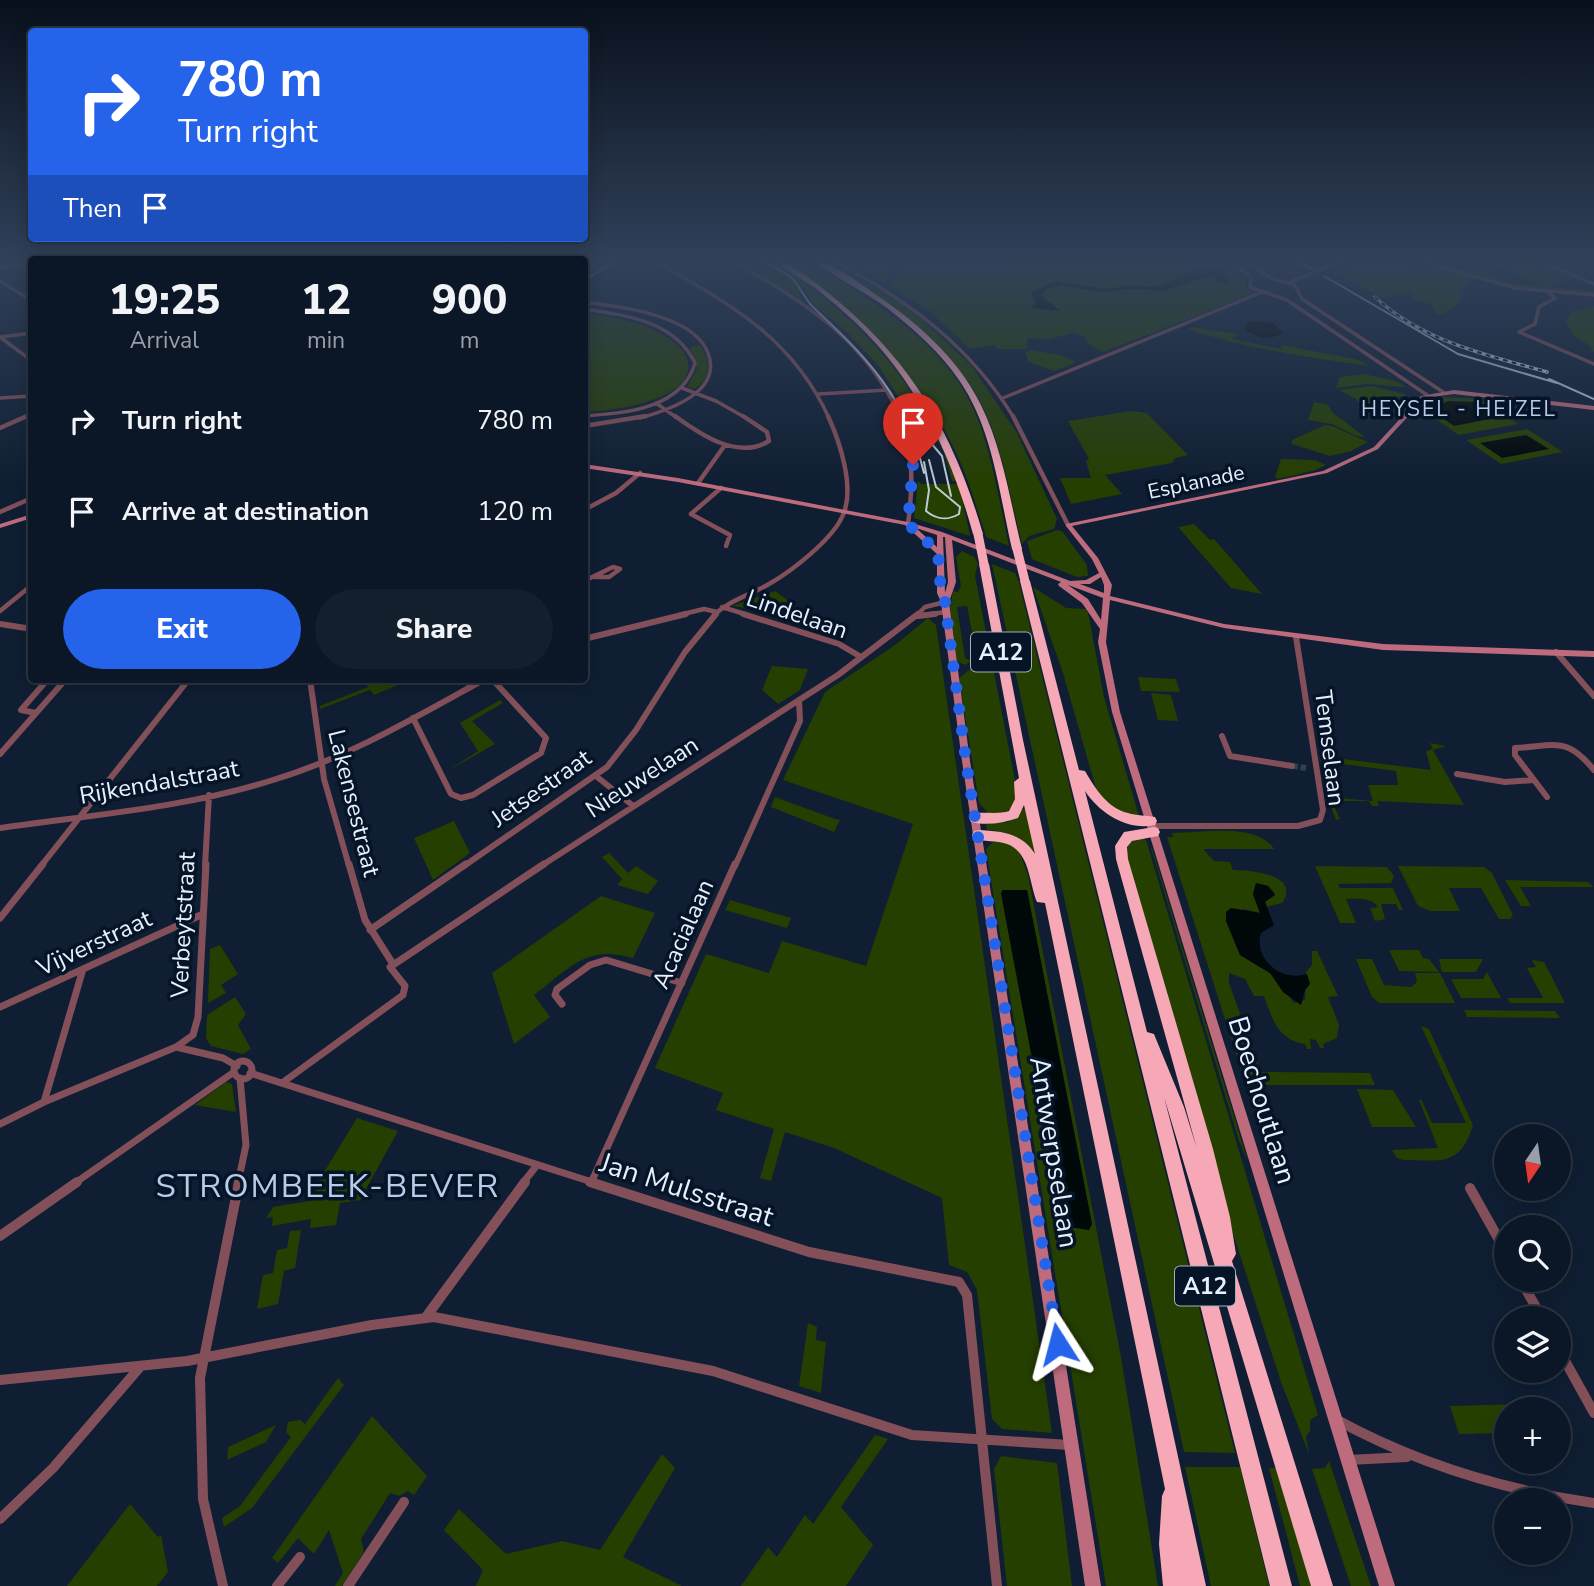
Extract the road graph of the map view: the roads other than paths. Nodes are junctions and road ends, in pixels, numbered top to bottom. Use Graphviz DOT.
graph roads {
  1 [pos="672,336"];
  2 [pos="692,336"];
  3 [pos="774,336"];
  4 [pos="843,336"];
  5 [pos="871,336"];
  6 [pos="922,336"];
  7 [pos="950,336"];
  8 [pos="1154,336"];
  9 [pos="1341,336"];
  10 [pos="1348,336"];
  11 [pos="1354,336"];
  12 [pos="1528,336"];
  13 [pos="1359,337"];
  14 [pos="1,338"];
  15 [pos="1345,339"];
  16 [pos="701,343"];
  17 [pos="686,346"];
  18 [pos="28,357"];
  19 [pos="1594,364"];
  20 [pos="1431,384"];
  21 [pos="1416,387"];
  22 [pos="682,388"];
  23 [pos="887,390"];
  24 [pos="698,392"];
  25 [pos="1443,392"];
  26 [pos="819,394"];
  27 [pos="1427,395"];
  28 [pos="28,396"];
  29 [pos="0,398"];
  30 [pos="1003,398"];
  31 [pos="656,403"];
  32 [pos="1594,408"];
  33 [pos="666,410"];
  34 [pos="28,416"];
  35 [pos="588,416"];
  36 [pos="588,426"];
  37 [pos="0,428"];
  38 [pos="725,445"];
  39 [pos="588,466"];
  40 [pos="640,473"];
  41 [pos="698,483"];
  42 [pos="721,488"];
  43 [pos="28,500"];
  44 [pos="588,508"];
  45 [pos="0,512"];
  46 [pos="844,512"];
  47 [pos="28,515"];
  48 [pos="0,524"];
  49 [pos="908,524"];
  50 [pos="1068,525"];
  51 [pos="940,533"];
  52 [pos="948,536"];
  53 [pos="969,544"];
  54 [pos="726,546"];
  55 [pos="938,552"];
  56 [pos="951,562"];
  57 [pos="984,564"];
  58 [pos="1046,573"];
  59 [pos="1100,575"];
  60 [pos="596,577"];
  61 [pos="588,580"];
  62 [pos="1068,582"];
  63 [pos="28,588"];
  64 [pos="1106,597"];
  65 [pos="945,607"];
  66 [pos="719,610"];
  67 [pos="0,611"];
  68 [pos="0,624"];
  69 [pos="1101,627"];
  70 [pos="28,628"];
  71 [pos="1296,637"];
  72 [pos="588,638"];
  73 [pos="1556,652"];
  74 [pos="1594,654"];
  75 [pos="861,657"];
  76 [pos="45,683"];
  77 [pos="62,683"];
  78 [pos="186,683"];
  79 [pos="310,683"];
  80 [pos="478,683"];
  81 [pos="496,683"];
  82 [pos="1594,696"];
  83 [pos="800,700"];
  84 [pos="36,713"];
  85 [pos="413,718"];
  86 [pos="1222,736"];
  87 [pos="1017,740"];
  88 [pos="1071,753"];
  89 [pos="0,754"];
  90 [pos="321,763"];
  91 [pos="1292,766"];
  92 [pos="1306,768"];
  93 [pos="1594,769"];
  94 [pos="1316,770"];
  95 [pos="1457,774"];
  96 [pos="596,776"];
  97 [pos="1534,780"];
  98 [pos="209,796"];
  99 [pos="1547,797"];
  100 [pos="632,805"];
  101 [pos="81,816"];
  102 [pos="975,818"];
  103 [pos="1152,827"];
  104 [pos="0,828"];
  105 [pos="978,835"];
  106 [pos="203,914"];
  107 [pos="0,918"];
  108 [pos="370,930"];
  109 [pos="392,965"];
  110 [pos="83,969"];
  111 [pos="682,983"];
  112 [pos="1129,986"];
  113 [pos="562,1004"];
  114 [pos="0,1007"];
  115 [pos="1077,1021"];
  116 [pos="176,1047"];
  117 [pos="237,1072"];
  118 [pos="250,1073"];
  119 [pos="282,1083"];
  120 [pos="44,1102"];
  121 [pos="0,1124"];
  122 [pos="537,1165"];
  123 [pos="591,1182"];
  124 [pos="1470,1188"];
  125 [pos="1494,1231"];
  126 [pos="0,1236"];
  127 [pos="1231,1289"];
  128 [pos="426,1317"];
  129 [pos="202,1358"];
  130 [pos="140,1367"];
  131 [pos="1571,1372"];
  132 [pos="0,1380"];
  133 [pos="1594,1413"];
  134 [pos="1336,1419"];
  135 [pos="983,1441"];
  136 [pos="1074,1446"];
  137 [pos="1412,1458"];
  138 [pos="1348,1460"];
  139 [pos="1173,1481"];
  140 [pos="404,1502"];
  141 [pos="1594,1503"];
  142 [pos="0,1519"];
  143 [pos="300,1557"];
  144 [pos="223,1586"];
  145 [pos="277,1586"];
  146 [pos="348,1586"];
  147 [pos="997,1586"];
  148 [pos="1093,1586"];
  149 [pos="1174,1586"];
  150 [pos="1195,1586"];
  151 [pos="1281,1586"];
  152 [pos="1322,1586"];
  153 [pos="1387,1586"];
  1 -- 17 [label="street"];
  2 -- 16 [label="street"];
  3 -- 26 [label="street"];
  4 -- 23 [label="street"];
  5 -- 57 [label="highway, A12, bridge"];
  6 -- 88 [label="highway, A12, bridge"];
  7 -- 30 [label="street"];
  8 -- 30 [label="street"];
  9 -- 15 [label="street"];
  10 -- 15 [label="street"];
  11 -- 13 [label="street"];
  12 -- 19 [label="street"];
  13 -- 20 [label="street"];
  14 -- 18 [label="street"];
  15 -- 21 [label="street"];
  16 -- 17 [label="street"];
  16 -- 24 [label="street"];
  17 -- 22 [label="street"];
  20 -- 21 [label="street"];
  20 -- 25 [label="street"];
  21 -- 27 [label="street"];
  22 -- 24 [label="street"];
  22 -- 31 [label="street"];
  23 -- 26 [label="street"];
  23 -- 49 [label="street"];
  24 -- 33 [label="street"];
  24 -- 38 [label="street"];
  25 -- 27 [label="main road"];
  25 -- 32 [label="main road"];
  26 -- 46 [label="street"];
  27 -- 50 [label="main road, Esplanade"];
  28 -- 29 [label="street"];
  30 -- 50 [label="street"];
  31 -- 33 [label="street"];
  31 -- 35 [label="street"];
  33 -- 36 [label="street"];
  33 -- 38 [label="street"];
  34 -- 37 [label="street"];
  38 -- 41 [label="street"];
  39 -- 40 [label="main road"];
  40 -- 41 [label="main road"];
  40 -- 44 [label="street"];
  41 -- 42 [label="main road"];
  42 -- 46 [label="main road"];
  42 -- 54 [label="street"];
  43 -- 45 [label="street"];
  46 -- 49 [label="main road"];
  46 -- 66 [label="street"];
  47 -- 48 [label="main road"];
  49 -- 51 [label="main road"];
  49 -- 55 [label="main road"];
  50 -- 59 [label="main road"];
  50 -- 64 [label="main road"];
  51 -- 52 [label="main road"];
  51 -- 55 [label="main road, Antwerpselaan"];
  52 -- 53 [label="main road"];
  52 -- 56 [label="main road, Antwerpselaan"];
  53 -- 56 [label="main road"];
  53 -- 58 [label="main road"];
  55 -- 65 [label="main road, Antwerpselaan"];
  56 -- 65 [label="main road, Antwerpselaan"];
  57 -- 87 [label="highway, A12"];
  58 -- 62 [label="main road"];
  58 -- 69 [label="main road, Boechoutlaan"];
  59 -- 62 [label="main road"];
  59 -- 64 [label="main road"];
  60 -- 61 [label="street"];
  62 -- 64 [label="main road"];
  63 -- 67 [label="street"];
  64 -- 69 [label="main road, Boechoutlaan"];
  64 -- 71 [label="main road"];
  65 -- 75 [label="street, Nieuwelaan"];
  65 -- 102 [label="main road, Antwerpselaan"];
  66 -- 72 [label="street"];
  66 -- 75 [label="street, Lindelaan"];
  66 -- 96 [label="street, Jetsestraat"];
  68 -- 70 [label="street"];
  69 -- 103 [label="main road, Boechoutlaan"];
  71 -- 73 [label="main road"];
  71 -- 94 [label="street, Temselaan"];
  73 -- 74 [label="main road"];
  73 -- 82 [label="street"];
  75 -- 83 [label="street, Nieuwelaan"];
  76 -- 84 [label="street"];
  77 -- 84 [label="street"];
  78 -- 101 [label="street"];
  79 -- 90 [label="street, Lakensestraat"];
  80 -- 85 [label="street, Rijkendalstraat"];
  81 -- 85 [label="street"];
  83 -- 100 [label="street, Nieuwelaan"];
  83 -- 111 [label="street, Acacialaan"];
  84 -- 89 [label="street"];
  85 -- 90 [label="street, Rijkendalstraat"];
  86 -- 91 [label="street"];
  87 -- 102 [label="highway"];
  87 -- 115 [label="highway, A12"];
  88 -- 103 [label="highway"];
  88 -- 112 [label="highway, A12"];
  90 -- 98 [label="street, Rijkendalstraat"];
  90 -- 108 [label="street, Lakensestraat"];
  92 -- 94 [label="street"];
  93 -- 97 [label="street"];
  94 -- 103 [label="street, Temselaan"];
  95 -- 97 [label="street"];
  96 -- 100 [label="street"];
  96 -- 108 [label="street, Jetsestraat"];
  97 -- 99 [label="street"];
  98 -- 101 [label="street, Rijkendalstraat"];
  98 -- 106 [label="street, Verbeytstraat"];
  100 -- 109 [label="street, Nieuwelaan"];
  101 -- 104 [label="street, Rijkendalstraat"];
  101 -- 107 [label="street"];
  102 -- 105 [label="main road, Antwerpselaan"];
  103 -- 127 [label="highway"];
  103 -- 134 [label="main road, Boechoutlaan"];
  105 -- 115 [label="highway"];
  105 -- 136 [label="main road, Antwerpselaan"];
  106 -- 110 [label="street, Vijverstraat"];
  106 -- 116 [label="street, Verbeytstraat"];
  108 -- 109 [label="street, Lakensestraat"];
  109 -- 119 [label="street, Lakensestraat"];
  110 -- 114 [label="street, Vijverstraat"];
  110 -- 120 [label="street"];
  111 -- 113 [label="street"];
  111 -- 123 [label="street, Acacialaan"];
  112 -- 127 [label="highway"];
  112 -- 151 [label="highway, A12"];
  115 -- 139 [label="highway, A12"];
  116 -- 117 [label="street"];
  116 -- 120 [label="street"];
  117 -- 118 [label="street"];
  117 -- 118 [label="street, Jan Mulsstraat"];
  117 -- 126 [label="street"];
  117 -- 129 [label="street"];
  118 -- 119 [label="street, Jan Mulsstraat"];
  119 -- 122 [label="street, Jan Mulsstraat"];
  120 -- 121 [label="street"];
  122 -- 123 [label="street, Jan Mulsstraat"];
  122 -- 128 [label="street"];
  123 -- 135 [label="street, Jan Mulsstraat"];
  124 -- 125 [label="street"];
  127 -- 152 [label="highway"];
  128 -- 129 [label="street"];
  128 -- 135 [label="street"];
  129 -- 130 [label="street"];
  129 -- 144 [label="street"];
  130 -- 132 [label="street"];
  130 -- 142 [label="street"];
  131 -- 133 [label="street"];
  134 -- 137 [label="street"];
  134 -- 138 [label="main road, Boechoutlaan"];
  135 -- 136 [label="street"];
  135 -- 147 [label="street, Jan Mulsstraat"];
  136 -- 148 [label="main road, Antwerpselaan"];
  137 -- 138 [label="street"];
  137 -- 141 [label="street"];
  138 -- 153 [label="main road, Boechoutlaan"];
  139 -- 149 [label="highway"];
  139 -- 150 [label="highway, A12"];
  140 -- 146 [label="street"];
  143 -- 145 [label="street"];
}
